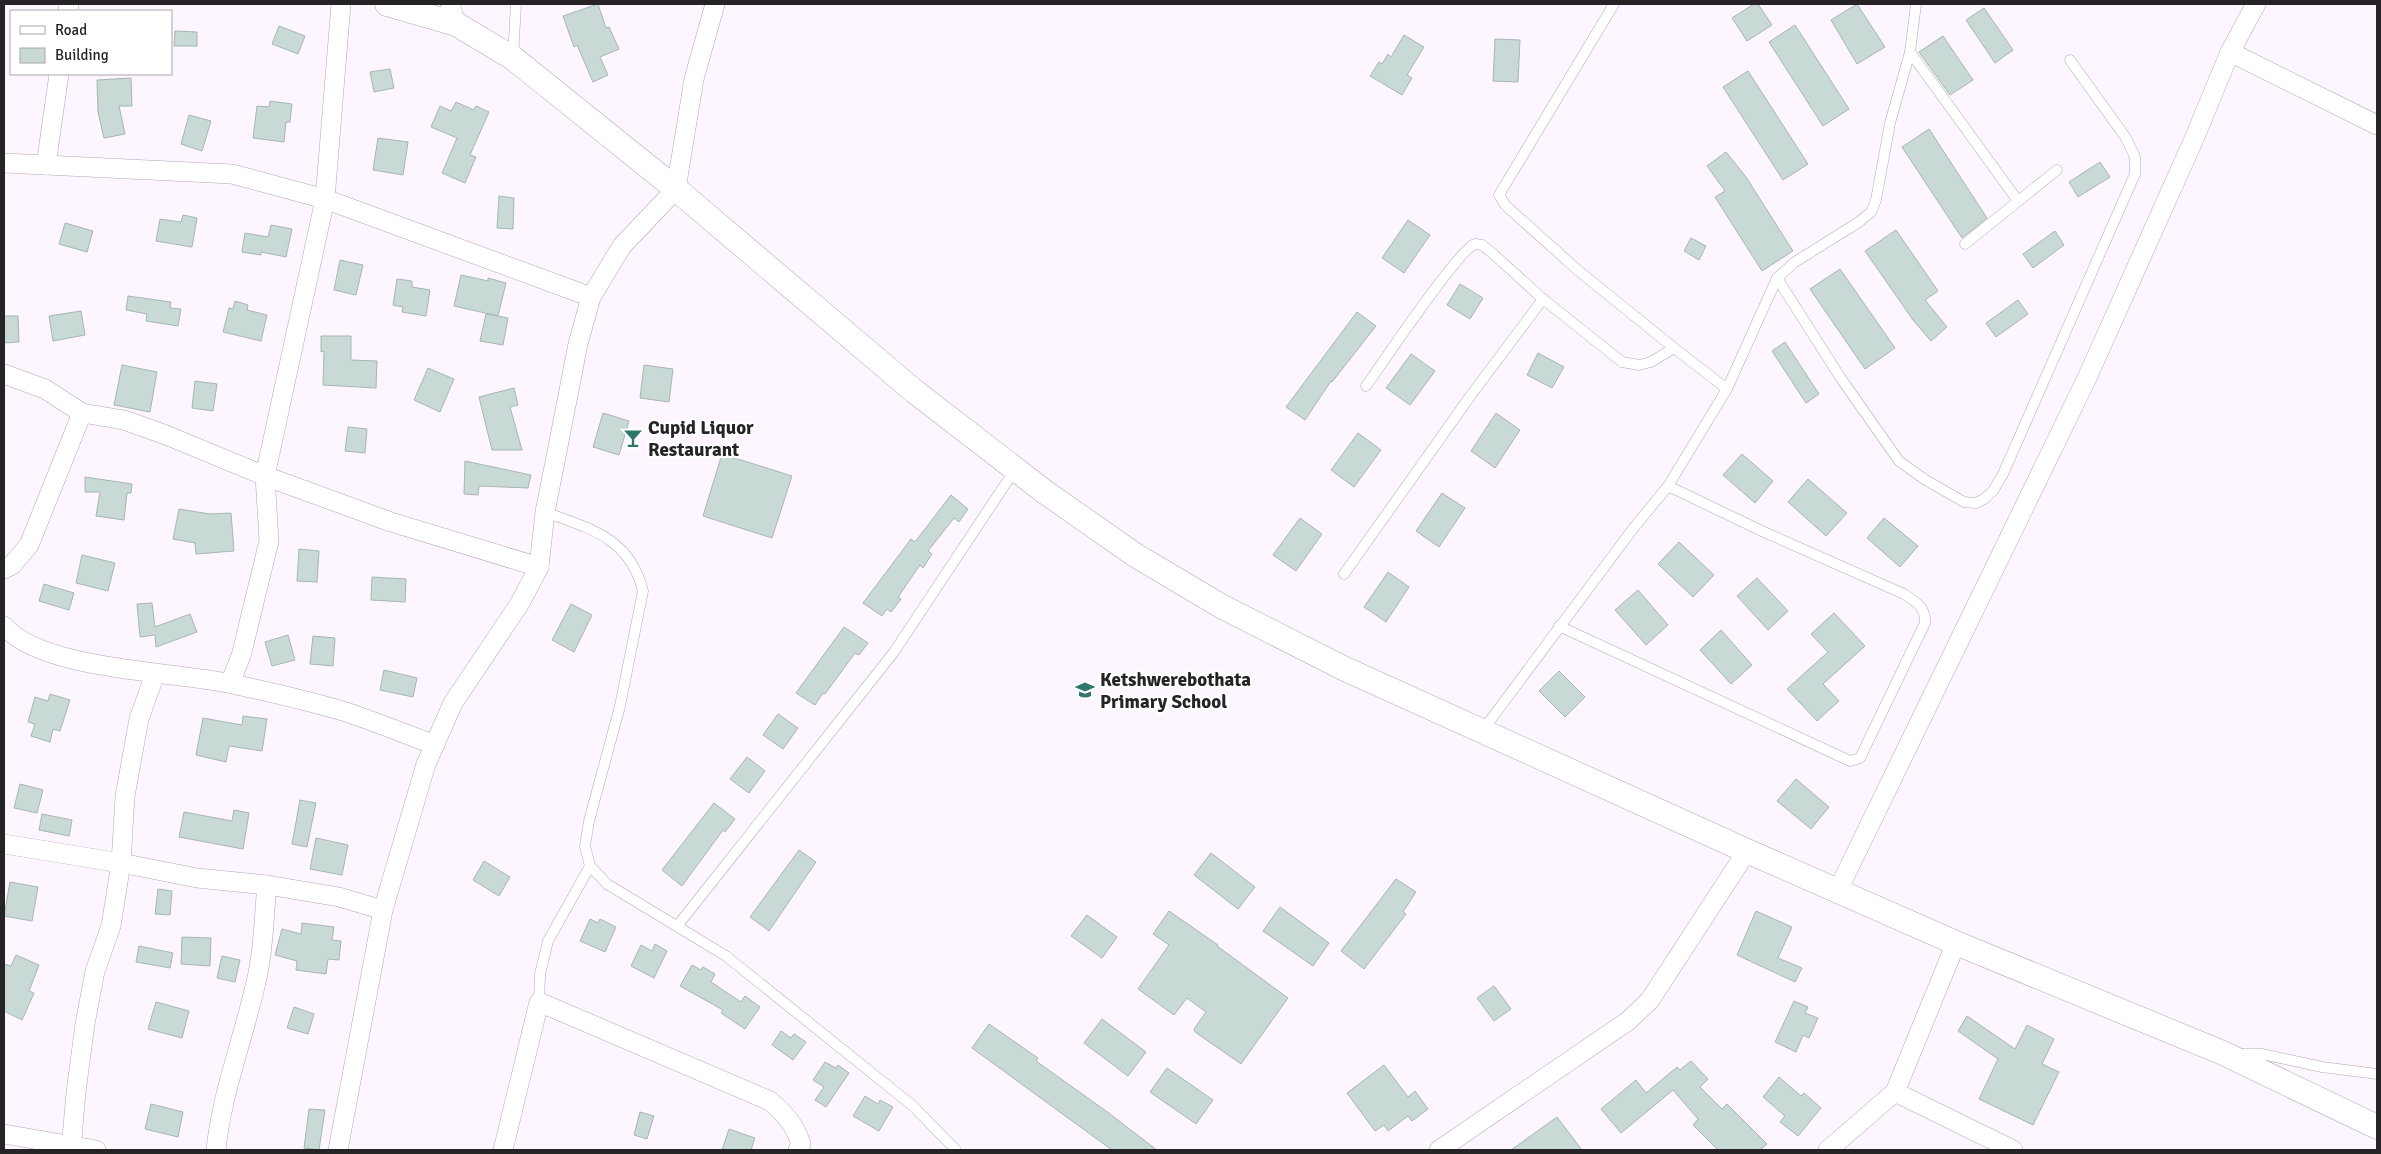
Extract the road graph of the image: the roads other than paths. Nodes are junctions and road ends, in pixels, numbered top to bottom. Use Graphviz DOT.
graph roads {
  1 [pos="341,4"];
  2 [pos="387,4"];
  3 [pos="516,4"];
  4 [pos="715,4"];
  5 [pos="1614,4"];
  6 [pos="1916,4"];
  7 [pos="2256,4"];
  8 [pos="453,14"];
  9 [pos="1910,52"];
  10 [pos="2230,52"];
  11 [pos="513,58"];
  12 [pos="2070,60"];
  13 [pos="59,75"];
  14 [pos="2377,125"];
  15 [pos="4,162"];
  16 [pos="46,165"];
  17 [pos="2057,170"];
  18 [pos="676,189"];
  19 [pos="325,199"];
  20 [pos="2018,201"];
  21 [pos="1965,244"];
  22 [pos="1778,278"];
  23 [pos="591,297"];
  24 [pos="1542,299"];
  25 [pos="1674,348"];
  26 [pos="4,374"];
  27 [pos="1366,386"];
  28 [pos="1727,389"];
  29 [pos="82,413"];
  30 [pos="1016,468"];
  31 [pos="265,476"];
  32 [pos="1668,486"];
  33 [pos="545,512"];
  34 [pos="539,567"];
  35 [pos="4,569"];
  36 [pos="1344,574"];
  37 [pos="4,626"];
  38 [pos="1559,626"];
  39 [pos="156,674"];
  40 [pos="230,683"];
  41 [pos="1483,730"];
  42 [pos="434,745"];
  43 [pos="4,844"];
  44 [pos="1747,851"];
  45 [pos="121,863"];
  46 [pos="590,866"];
  47 [pos="267,885"];
  48 [pos="1838,890"];
  49 [pos="383,910"];
  50 [pos="678,925"];
  51 [pos="1956,943"];
  52 [pos="539,1002"];
  53 [pos="2223,1054"];
  54 [pos="2377,1074"];
  55 [pos="1895,1092"];
  56 [pos="2377,1128"];
  57 [pos="4,1134"];
  58 [pos="72,1147"];
  59 [pos="805,1148"];
  60 [pos="96,1150"];
  61 [pos="216,1150"];
  62 [pos="338,1150"];
  63 [pos="503,1150"];
  64 [pos="956,1150"];
  65 [pos="1439,1150"];
  66 [pos="1828,1150"];
  67 [pos="2013,1150"];
  1 -- 19 [label="street"];
  2 -- 8 [label="street"];
  3 -- 11 [label="lane"];
  4 -- 18 [label="street"];
  5 -- 25 [label="lane"];
  6 -- 9 [label="lane"];
  7 -- 10 [label="street"];
  8 -- 11 [label="street"];
  9 -- 20 [label="lane"];
  9 -- 22 [label="lane"];
  10 -- 14 [label="street"];
  10 -- 48 [label="street"];
  11 -- 18 [label="street"];
  12 -- 22 [label="lane"];
  13 -- 16 [label="street"];
  15 -- 16 [label="street"];
  16 -- 19 [label="street"];
  17 -- 20 [label="lane"];
  18 -- 23 [label="street"];
  18 -- 30 [label="street"];
  19 -- 23 [label="street"];
  19 -- 31 [label="street"];
  20 -- 21 [label="lane"];
  22 -- 28 [label="lane"];
  23 -- 33 [label="street"];
  24 -- 25 [label="lane"];
  24 -- 27 [label="lane"];
  24 -- 36 [label="lane"];
  25 -- 28 [label="lane"];
  26 -- 29 [label="street"];
  28 -- 32 [label="lane"];
  29 -- 31 [label="street"];
  29 -- 35 [label="street"];
  30 -- 41 [label="street"];
  30 -- 50 [label="lane"];
  31 -- 34 [label="street"];
  31 -- 40 [label="street"];
  32 -- 38 [label="lane"];
  32 -- 38 [label="lane"];
  33 -- 34 [label="street"];
  33 -- 46 [label="lane"];
  34 -- 42 [label="street"];
  37 -- 39 [label="street"];
  38 -- 41 [label="lane"];
  39 -- 40 [label="street"];
  39 -- 45 [label="street"];
  40 -- 42 [label="street"];
  41 -- 44 [label="street"];
  42 -- 49 [label="street"];
  43 -- 45 [label="street"];
  44 -- 48 [label="street"];
  44 -- 65 [label="street"];
  45 -- 47 [label="street"];
  45 -- 58 [label="street"];
  46 -- 50 [label="lane"];
  46 -- 52 [label="lane"];
  47 -- 49 [label="street"];
  47 -- 61 [label="street"];
  48 -- 51 [label="street"];
  49 -- 62 [label="street"];
  50 -- 64 [label="lane"];
  51 -- 53 [label="street"];
  51 -- 55 [label="street"];
  52 -- 59 [label="street"];
  52 -- 63 [label="street"];
  53 -- 54 [label="lane"];
  53 -- 56 [label="street"];
  55 -- 66 [label="street"];
  55 -- 67 [label="street"];
  57 -- 58 [label="street"];
  58 -- 60 [label="street"];
}
